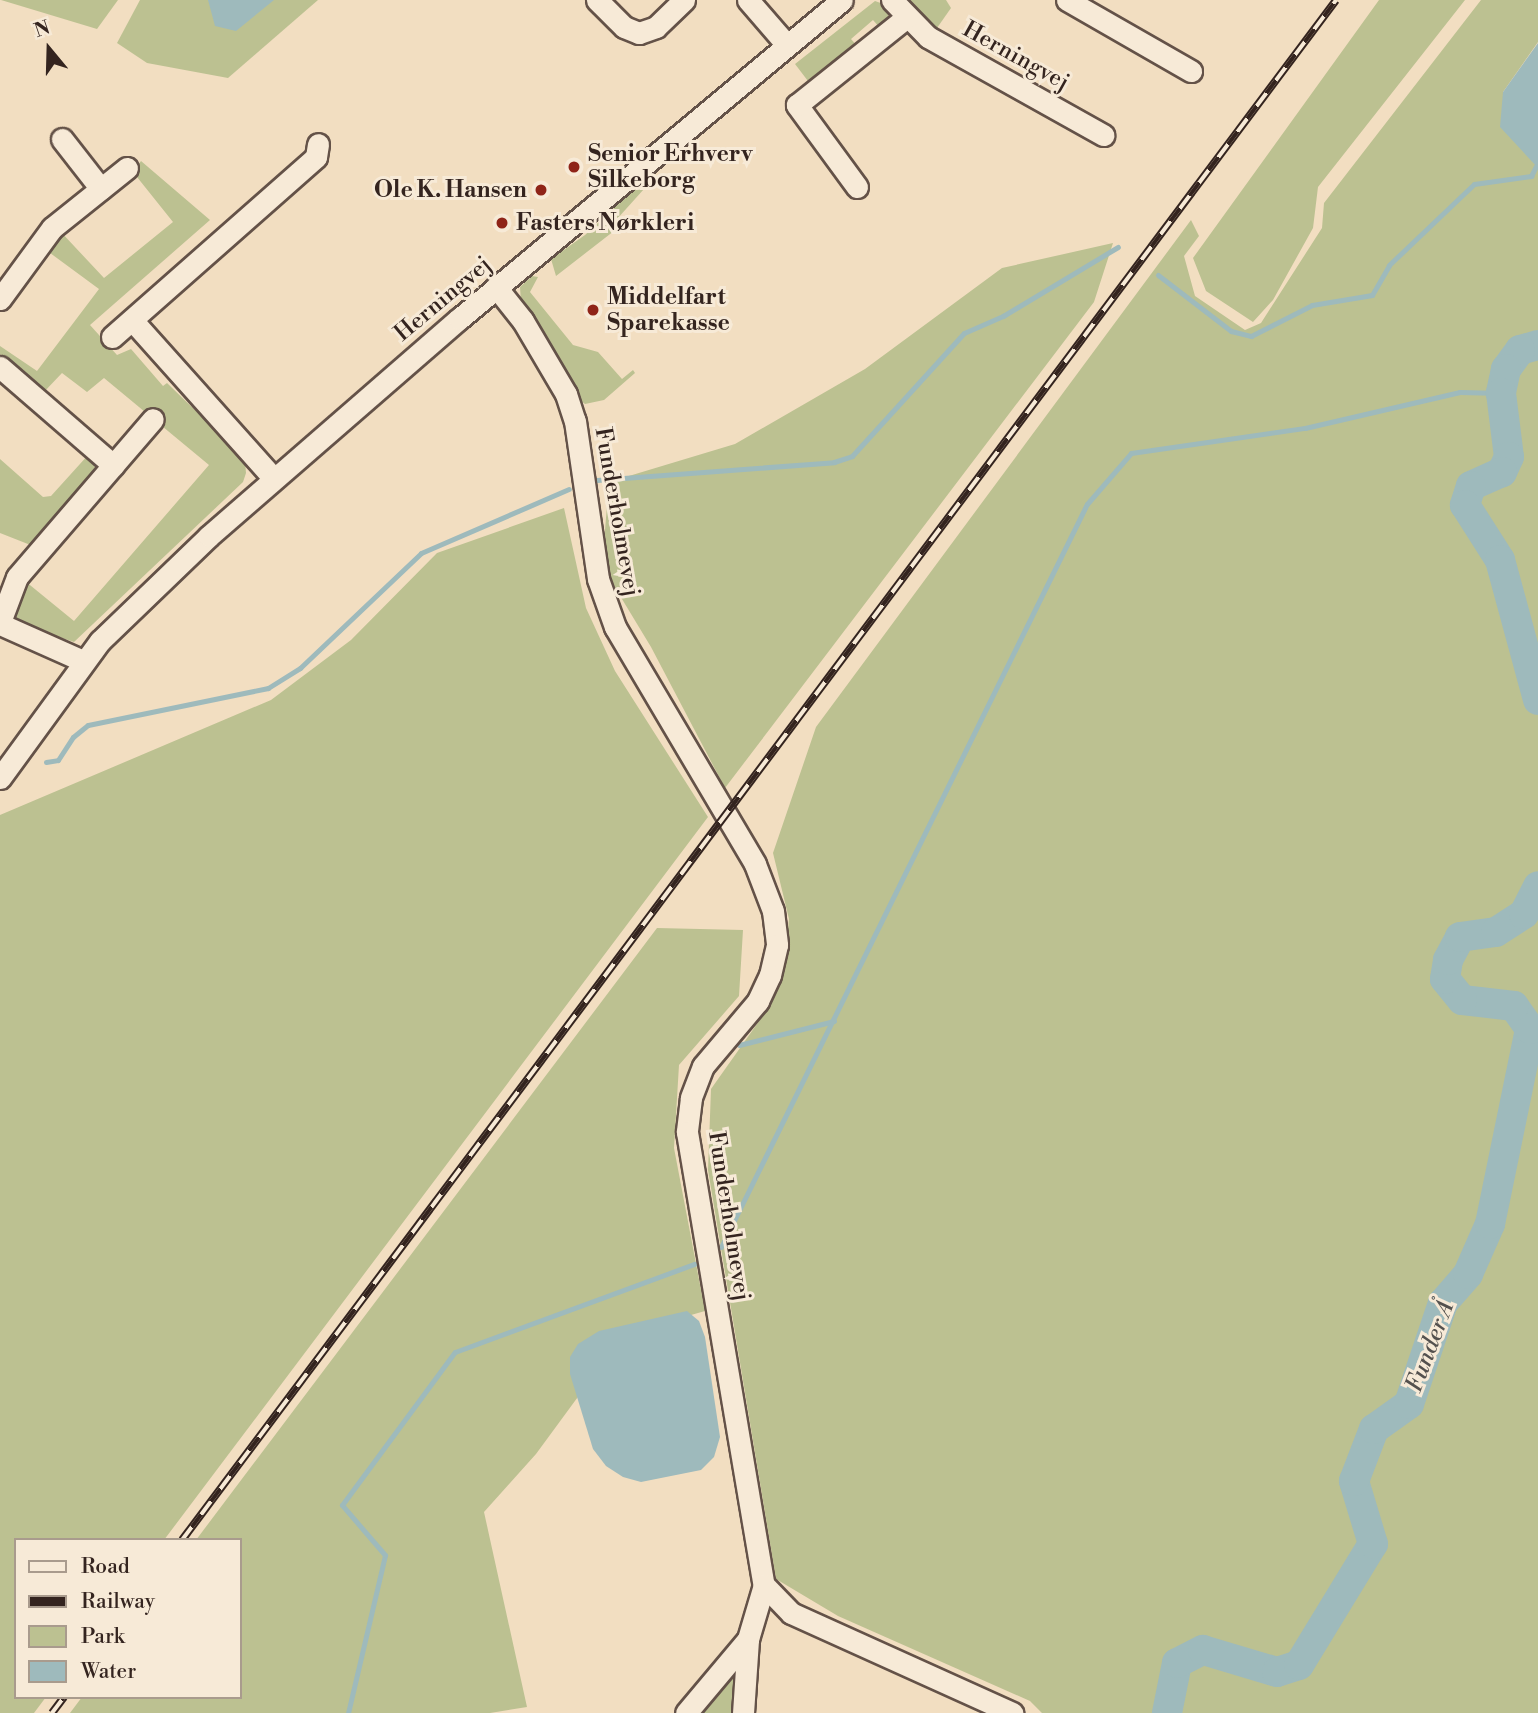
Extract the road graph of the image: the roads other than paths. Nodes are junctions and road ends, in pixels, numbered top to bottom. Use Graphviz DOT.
graph roads {
  1 [pos="597,0"];
  2 [pos="684,0"];
  3 [pos="748,0"];
  4 [pos="842,0"];
  5 [pos="892,0"];
  6 [pos="1067,0"];
  7 [pos="908,17"];
  8 [pos="787,45"];
  9 [pos="1191,71"];
  10 [pos="1103,135"];
  11 [pos="62,139"];
  12 [pos="318,144"];
  13 [pos="127,169"];
  14 [pos="857,187"];
  15 [pos="101,189"];
  16 [pos="496,287"];
  17 [pos="0,299"];
  18 [pos="132,320"];
  19 [pos="111,337"];
  20 [pos="0,367"];
  21 [pos="153,419"];
  22 [pos="113,465"];
  23 [pos="274,480"];
  24 [pos="0,623"];
  25 [pos="83,661"];
  26 [pos="0,778"];
  27 [pos="764,1585"];
  28 [pos="748,1639"];
  29 [pos="686,1713"];
  30 [pos="743,1713"];
  31 [pos="1012,1713"];
  1 -- 2 [label="street"];
  3 -- 8 [label="street"];
  4 -- 8 [label="street, Herningvej"];
  5 -- 7 [label="street, Herningvej"];
  6 -- 9 [label="street"];
  7 -- 10 [label="street, Herningvej"];
  7 -- 14 [label="street"];
  8 -- 16 [label="street, Herningvej"];
  11 -- 15 [label="street"];
  12 -- 18 [label="street"];
  13 -- 15 [label="street"];
  15 -- 17 [label="street"];
  16 -- 23 [label="street, Herningvej"];
  16 -- 27 [label="street, Funderholmevej"];
  18 -- 19 [label="street"];
  18 -- 23 [label="street"];
  20 -- 22 [label="street"];
  21 -- 22 [label="street"];
  22 -- 24 [label="street"];
  23 -- 25 [label="street, Herningvej"];
  24 -- 25 [label="street"];
  25 -- 26 [label="street, Herningvej"];
  27 -- 28 [label="street"];
  27 -- 31 [label="street"];
  28 -- 29 [label="street"];
  28 -- 30 [label="street"];
}
